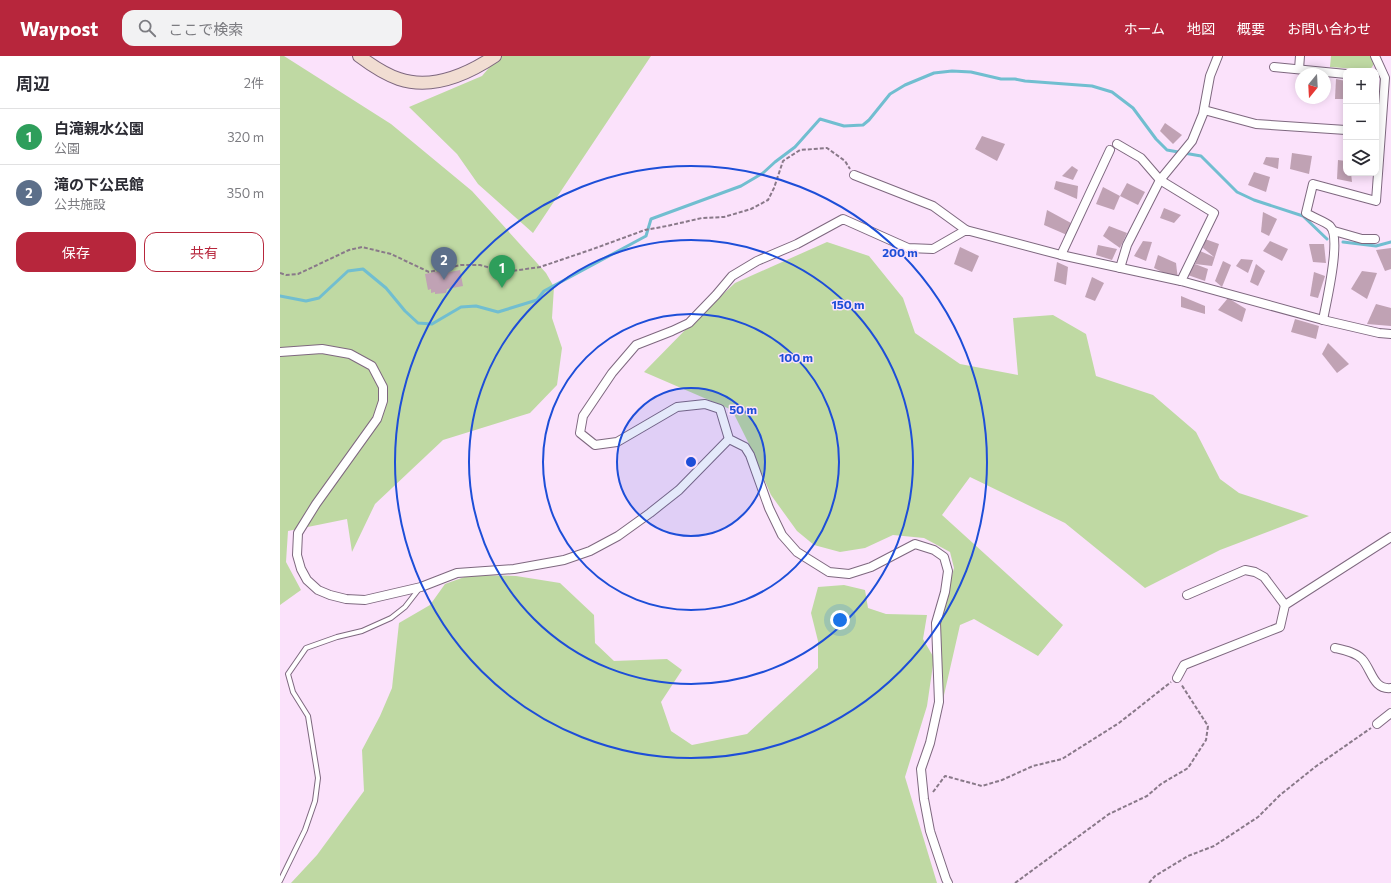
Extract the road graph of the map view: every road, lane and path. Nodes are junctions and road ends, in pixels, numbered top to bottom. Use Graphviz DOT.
graph roads {
  1 [pos="359,56"];
  2 [pos="495,56"];
  3 [pos="1218,56"];
  4 [pos="1300,56"];
  5 [pos="1375,56"];
  6 [pos="1274,67"];
  7 [pos="1299,68"];
  8 [pos="1295,69"];
  9 [pos="1331,72"];
  10 [pos="1343,74"];
  11 [pos="1379,78"];
  12 [pos="1385,78"];
  13 [pos="1204,110"];
  14 [pos="1379,125"];
  15 [pos="1343,130"];
  16 [pos="1378,140"];
  17 [pos="1116,144"];
  18 [pos="1110,150"];
  19 [pos="854,175"];
  20 [pos="1160,180"];
  21 [pos="966,230"];
  22 [pos="1334,232"];
  23 [pos="1375,239"];
  24 [pos="1061,255"];
  25 [pos="1120,268"];
  26 [pos="280,273"];
  27 [pos="1181,281"];
  28 [pos="1322,320"];
  29 [pos="1391,334"];
  30 [pos="280,352"];
  31 [pos="729,439"];
  32 [pos="1391,537"];
  33 [pos="421,587"];
  34 [pos="1187,595"];
  35 [pos="1285,605"];
  36 [pos="1336,648"];
  37 [pos="1177,678"];
  38 [pos="1391,688"];
  39 [pos="1391,713"];
  40 [pos="1377,724"];
  41 [pos="924,799"];
  42 [pos="280,881"];
  43 [pos="948,883"];
  44 [pos="1016,883"];
  45 [pos="1149,883"];
  1 -- 2 [label="street"];
  3 -- 13 [label="street"];
  4 -- 7 [label="street"];
  5 -- 12 [label="street"];
  6 -- 8 [label="street"];
  9 -- 10 [label="street"];
  11 -- 12 [label="street"];
  12 -- 14 [label="street"];
  13 -- 15 [label="street"];
  13 -- 20 [label="street"];
  16 -- 22 [label="street"];
  17 -- 20 [label="street"];
  18 -- 24 [label="street"];
  19 -- 21 [label="street"];
  19 -- 26 [label="path"];
  20 -- 25 [label="street"];
  20 -- 27 [label="street"];
  21 -- 24 [label="street"];
  21 -- 31 [label="street"];
  22 -- 23 [label="street"];
  22 -- 28 [label="street"];
  24 -- 25 [label="street"];
  25 -- 27 [label="street"];
  27 -- 28 [label="street"];
  28 -- 29 [label="street"];
  30 -- 33 [label="street"];
  31 -- 33 [label="street"];
  31 -- 41 [label="street"];
  32 -- 35 [label="street"];
  33 -- 42 [label="lane"];
  34 -- 35 [label="street"];
  35 -- 37 [label="street"];
  36 -- 38 [label="street"];
  37 -- 41 [label="path"];
  37 -- 44 [label="path"];
  39 -- 40 [label="street"];
  40 -- 45 [label="path"];
  41 -- 43 [label="street"];
}
